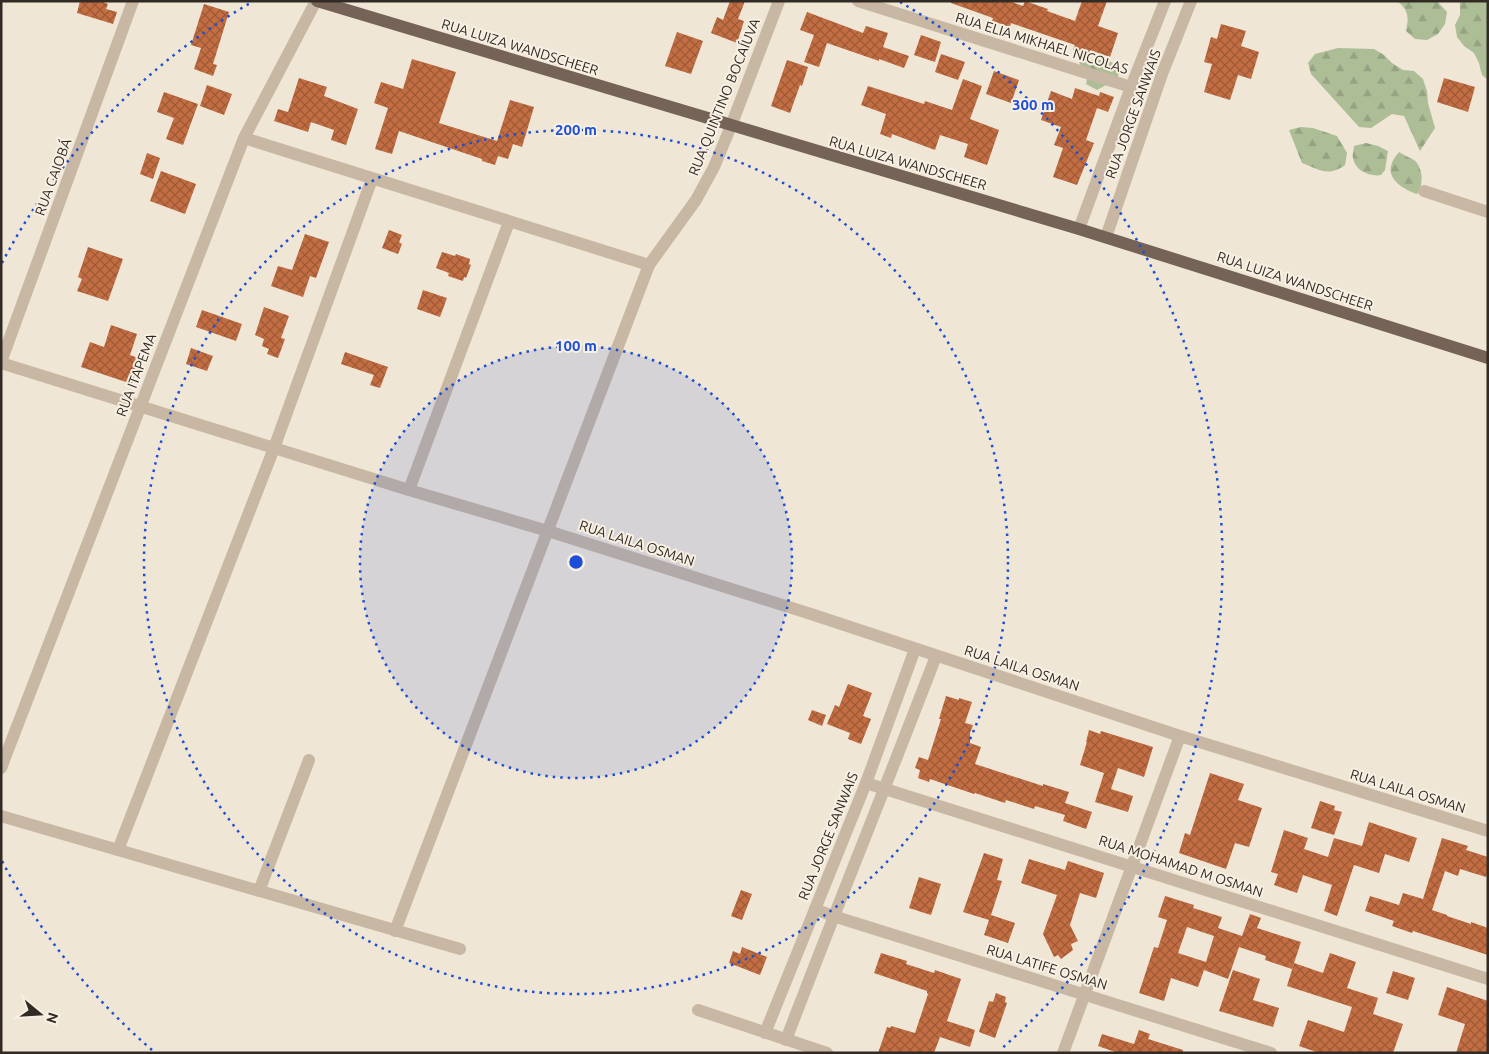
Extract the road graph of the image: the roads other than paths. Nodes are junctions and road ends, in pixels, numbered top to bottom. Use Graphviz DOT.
graph roads {
  1 [pos="133,1"];
  2 [pos="317,1"];
  3 [pos="779,1"];
  4 [pos="858,1"];
  5 [pos="1165,1"];
  6 [pos="1191,1"];
  7 [pos="1131,87"];
  8 [pos="731,126"];
  9 [pos="244,138"];
  10 [pos="372,179"];
  11 [pos="1424,192"];
  12 [pos="1488,212"];
  13 [pos="509,222"];
  14 [pos="1079,229"];
  15 [pos="1106,237"];
  16 [pos="649,265"];
  17 [pos="1488,358"];
  18 [pos="1,362"];
  19 [pos="140,406"];
  20 [pos="274,448"];
  21 [pos="409,490"];
  22 [pos="548,530"];
  23 [pos="915,649"];
  24 [pos="936,656"];
  25 [pos="1180,736"];
  26 [pos="310,760"];
  27 [pos="1,768"];
  28 [pos="866,783"];
  29 [pos="885,790"];
  30 [pos="1,816"];
  31 [pos="1488,832"];
  32 [pos="118,850"];
  33 [pos="1132,866"];
  34 [pos="259,891"];
  35 [pos="815,908"];
  36 [pos="833,916"];
  37 [pos="395,931"];
  38 [pos="460,949"];
  39 [pos="1488,979"];
  40 [pos="1085,994"];
  41 [pos="698,1010"];
  42 [pos="765,1033"];
  43 [pos="786,1040"];
  44 [pos="827,1053"];
  45 [pos="1064,1053"];
  46 [pos="1271,1053"];
  1 -- 18 [label="street, RUA CAIOBÁ"];
  2 -- 8 [label="main road, RUA LUIZA WANDSCHEER"];
  2 -- 9 [label="street, RUA ITAPEMA"];
  3 -- 8 [label="street, RUA QUINTINO BOCAÍUVA"];
  4 -- 7 [label="street, RUA ELIA MIKHAEL NICOLAS"];
  5 -- 7 [label="street, RUA JORGE SANWAIS"];
  6 -- 15 [label="street, RUA JORGE SANWAIS"];
  7 -- 14 [label="street, RUA JORGE SANWAIS"];
  8 -- 14 [label="main road, RUA LUIZA WANDSCHEER"];
  8 -- 16 [label="street, RUA QUINTINO BOCAÍUVA"];
  9 -- 10 [label="street"];
  9 -- 19 [label="street, RUA ITAPEMA"];
  10 -- 13 [label="street"];
  10 -- 20 [label="street"];
  11 -- 12 [label="street"];
  13 -- 16 [label="street"];
  13 -- 21 [label="street"];
  14 -- 15 [label="main road, RUA LUIZA WANDSCHEER"];
  15 -- 17 [label="main road, RUA LUIZA WANDSCHEER"];
  16 -- 22 [label="street, RUA QUINTINO BOCAÍUVA"];
  18 -- 19 [label="street, RUA LAILA OSMAN"];
  19 -- 20 [label="street, RUA LAILA OSMAN"];
  19 -- 27 [label="street, RUA ITAPEMA"];
  20 -- 21 [label="street, RUA LAILA OSMAN"];
  20 -- 32 [label="street"];
  21 -- 22 [label="street, RUA LAILA OSMAN"];
  22 -- 23 [label="street, RUA LAILA OSMAN"];
  22 -- 37 [label="street, RUA QUINTINO BOCAÍUVA"];
  23 -- 24 [label="street, RUA LAILA OSMAN"];
  23 -- 28 [label="street, RUA JORGE SANWAIS"];
  24 -- 25 [label="street, RUA LAILA OSMAN"];
  24 -- 29 [label="street"];
  25 -- 31 [label="street, RUA LAILA OSMAN"];
  25 -- 33 [label="street"];
  26 -- 34 [label="street"];
  28 -- 29 [label="street, RUA MOHAMAD M OSMAN"];
  28 -- 35 [label="street, RUA JORGE SANWAIS"];
  29 -- 33 [label="street, RUA MOHAMAD M OSMAN"];
  29 -- 36 [label="street"];
  30 -- 32 [label="street"];
  32 -- 34 [label="street"];
  33 -- 39 [label="street, RUA MOHAMAD M OSMAN"];
  33 -- 40 [label="street"];
  34 -- 37 [label="street"];
  35 -- 36 [label="street, RUA LATIFE OSMAN"];
  35 -- 42 [label="street, RUA JORGE SANWAIS"];
  36 -- 40 [label="street, RUA LATIFE OSMAN"];
  36 -- 43 [label="street"];
  37 -- 38 [label="street"];
  40 -- 45 [label="street"];
  40 -- 46 [label="street, RUA LATIFE OSMAN"];
  41 -- 42 [label="street"];
  42 -- 43 [label="street"];
  43 -- 44 [label="street"];
}
